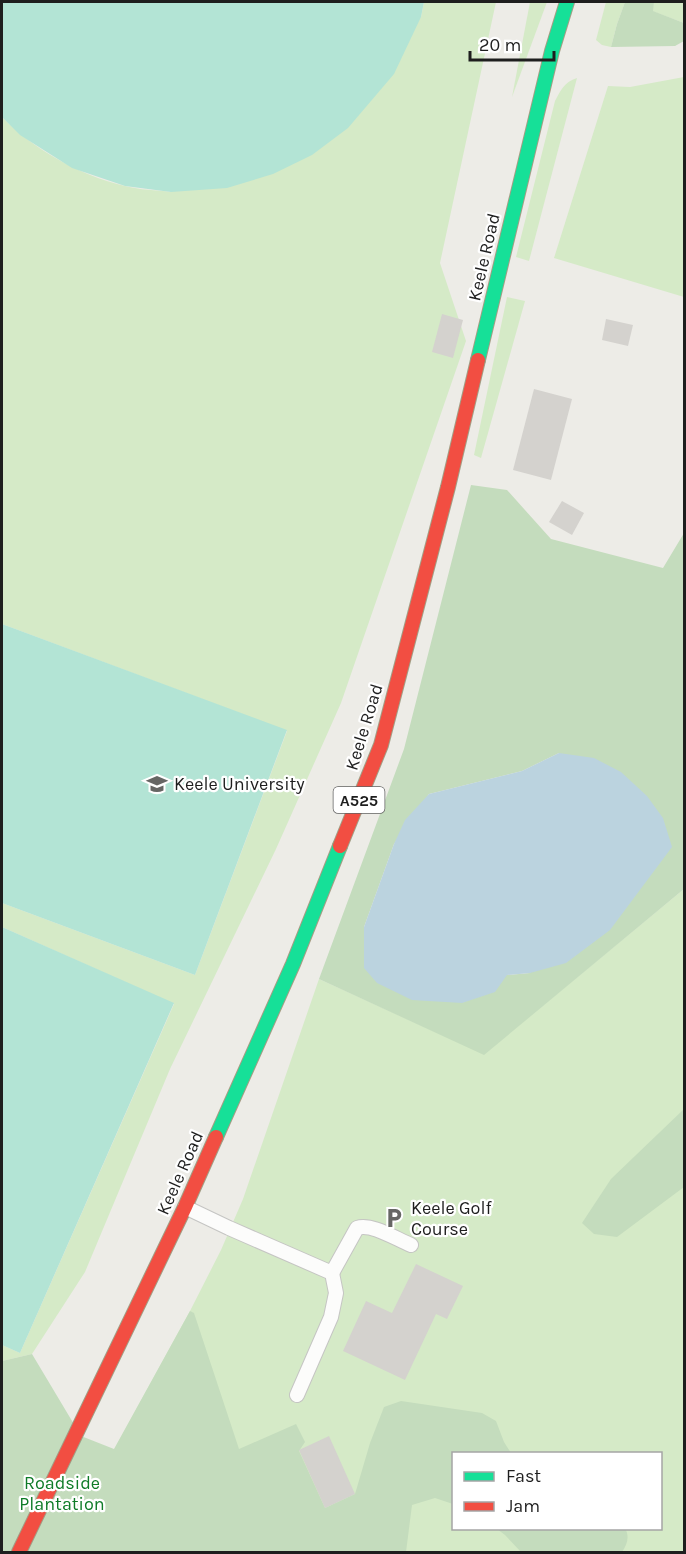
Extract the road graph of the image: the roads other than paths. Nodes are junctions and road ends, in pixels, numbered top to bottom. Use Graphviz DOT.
graph roads {
  1 [pos="567,2"];
  2 [pos="185,1207"];
  3 [pos="411,1245"];
  4 [pos="332,1273"];
  5 [pos="297,1395"];
  6 [pos="19,1552"];
  1 -- 2 [label="main road, Keele Road / A525"];
  2 -- 4 [label="lane"];
  2 -- 6 [label="main road, Keele Road / A525"];
  3 -- 4 [label="lane"];
  4 -- 5 [label="lane"];
}
